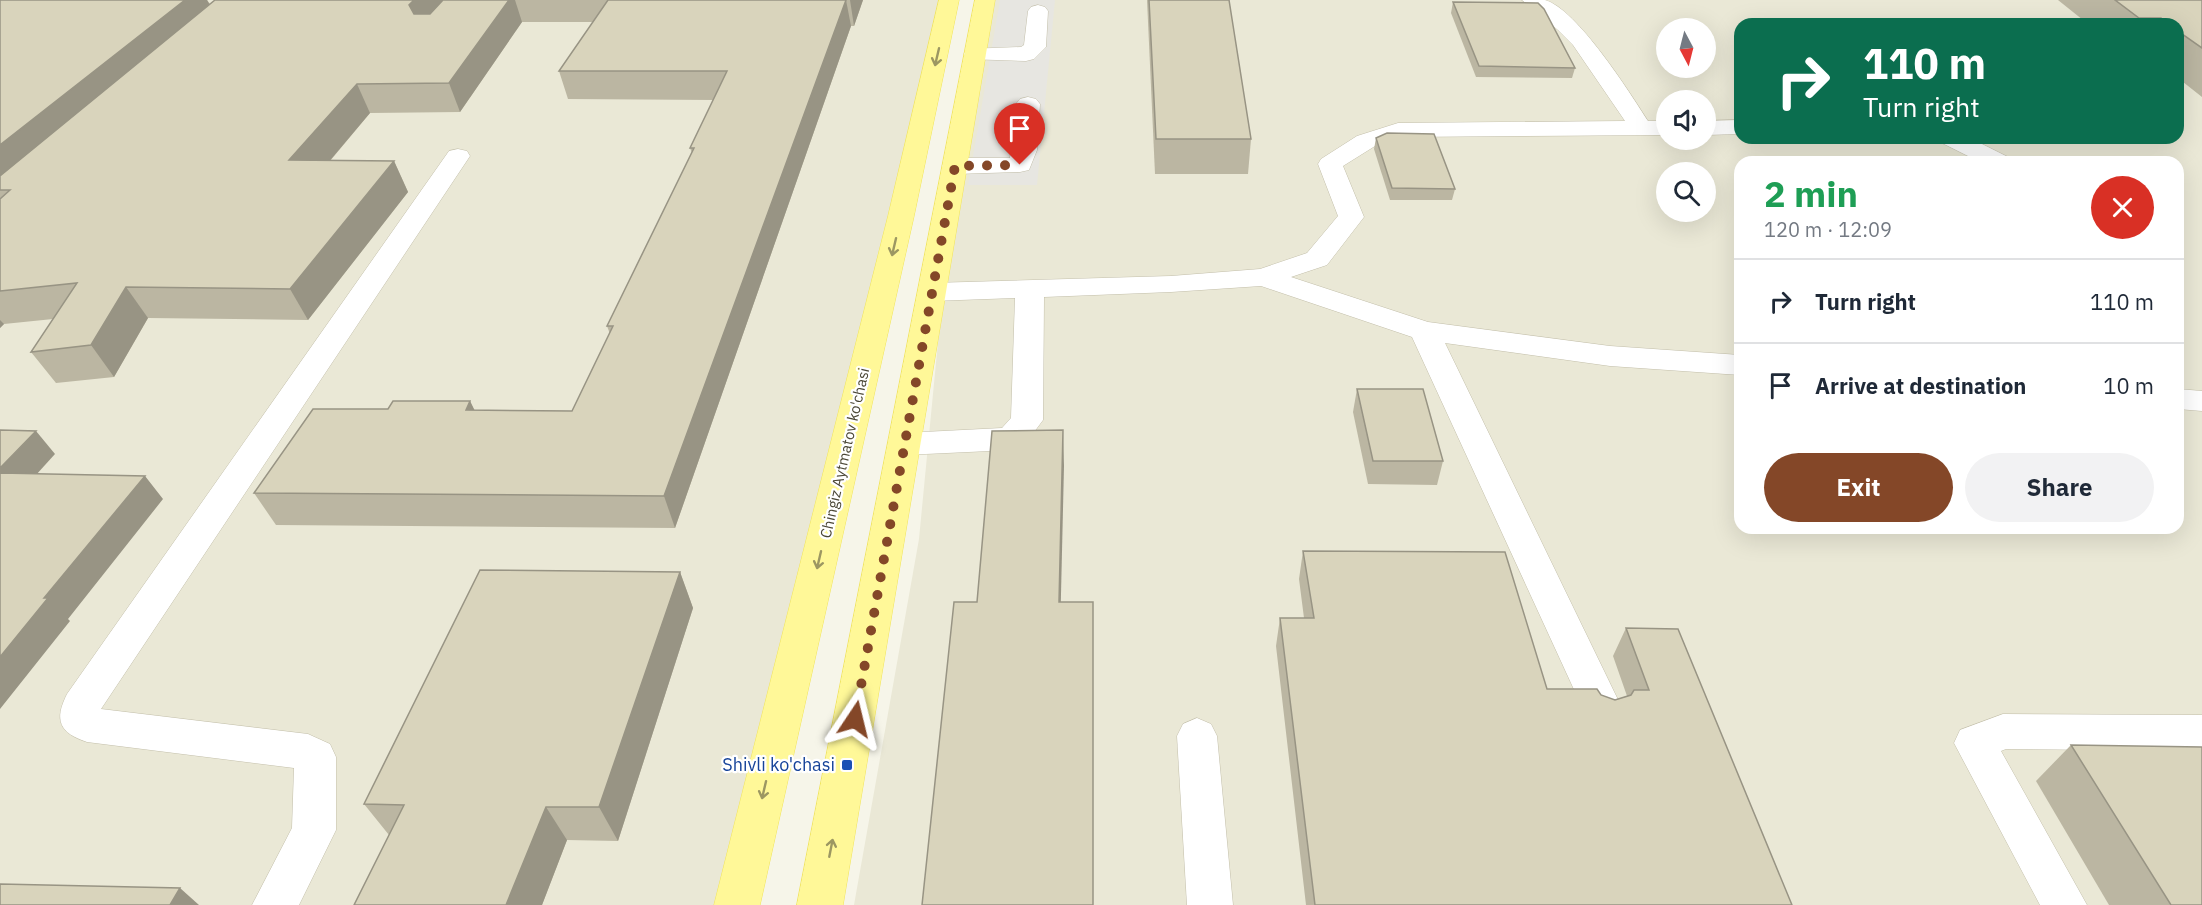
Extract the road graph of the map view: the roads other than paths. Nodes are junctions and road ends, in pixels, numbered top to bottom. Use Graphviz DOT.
graph roads {
  1 [pos="950,0"];
  2 [pos="985,0"];
  3 [pos="1532,0"];
  4 [pos="1038,11"];
  5 [pos="975,54"];
  6 [pos="1028,104"];
  7 [pos="1734,127"];
  8 [pos="1654,128"];
  9 [pos="1716,128"];
  10 [pos="1963,144"];
  11 [pos="458,156"];
  12 [pos="1987,156"];
  13 [pos="955,166"];
  14 [pos="1263,277"];
  15 [pos="1031,288"];
  16 [pos="932,292"];
  17 [pos="1424,332"];
  18 [pos="1734,365"];
  19 [pos="2184,400"];
  20 [pos="2202,401"];
  21 [pos="904,444"];
  22 [pos="1602,708"];
  23 [pos="2202,733"];
  24 [pos="1197,736"];
  25 [pos="275,905"];
  26 [pos="737,905"];
  27 [pos="820,905"];
  28 [pos="1210,905"];
  29 [pos="2064,905"];
  1 -- 26 [label="main road, Chingiz Aytmatov ko'chasi, one-way"];
  2 -- 5 [label="main road"];
  3 -- 8 [label="street"];
  4 -- 5 [label="street"];
  5 -- 13 [label="main road"];
  6 -- 13 [label="street"];
  7 -- 9 [label="street"];
  8 -- 14 [label="street"];
  10 -- 12 [label="street"];
  11 -- 25 [label="street"];
  13 -- 16 [label="main road"];
  14 -- 15 [label="street"];
  14 -- 17 [label="street"];
  15 -- 16 [label="street"];
  15 -- 21 [label="street"];
  16 -- 21 [label="main road"];
  17 -- 18 [label="street"];
  17 -- 22 [label="street"];
  19 -- 20 [label="street"];
  27 -- 21 [label="main road, one-way"];
  23 -- 29 [label="street"];
  24 -- 28 [label="street"];
}
